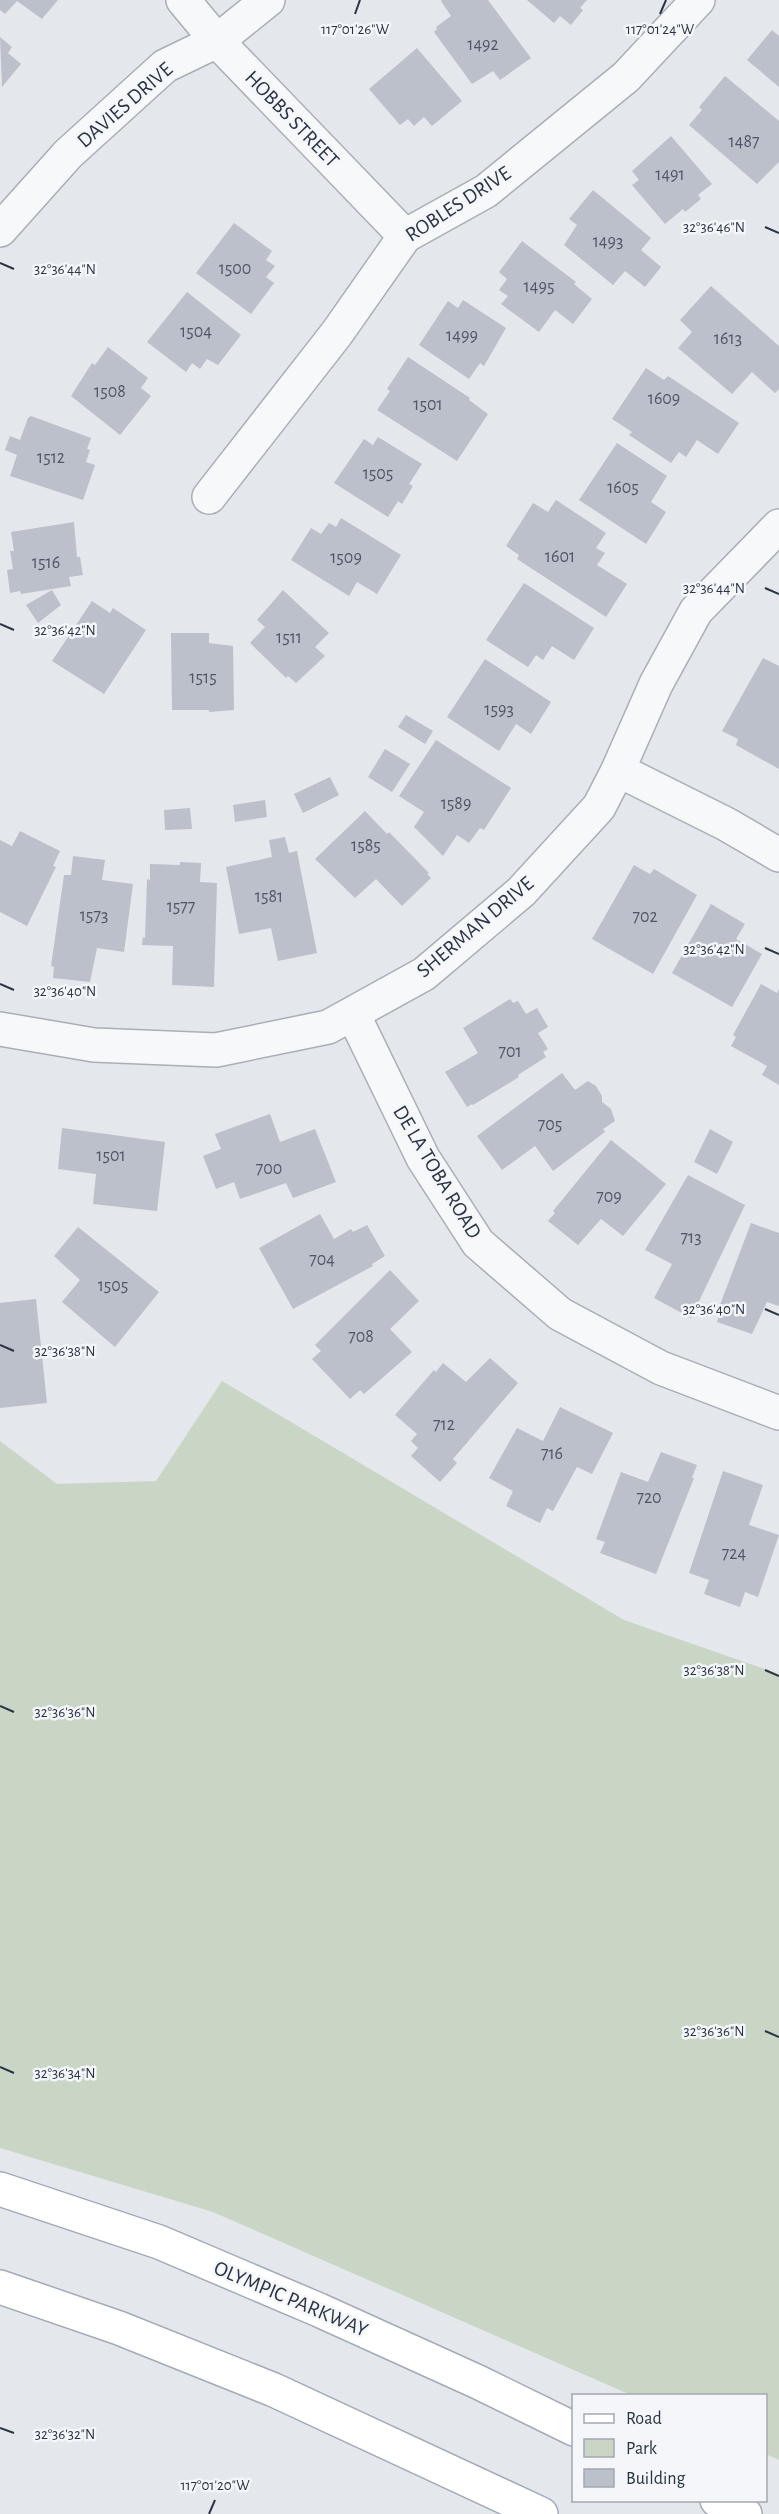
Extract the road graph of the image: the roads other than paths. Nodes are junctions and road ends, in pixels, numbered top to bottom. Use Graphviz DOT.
graph roads {
  1 [pos="183,0"];
  2 [pos="268,0"];
  3 [pos="698,0"];
  4 [pos="217,41"];
  5 [pos="0,230"];
  6 [pos="405,236"];
  7 [pos="209,497"];
  8 [pos="779,526"];
  9 [pos="618,770"];
  10 [pos="779,855"];
  11 [pos="353,1014"];
  12 [pos="0,1029"];
  13 [pos="779,1413"];
  14 [pos="0,2189"];
  15 [pos="0,2287"];
  16 [pos="572,2429"];
  17 [pos="721,2502"];
  18 [pos="541,2514"];
  19 [pos="744,2514"];
  1 -- 4 [label="street, HOBBS STREET"];
  2 -- 4 [label="street, DAVIES DRIVE"];
  3 -- 6 [label="street, ROBLES DRIVE"];
  4 -- 5 [label="street, DAVIES DRIVE"];
  4 -- 6 [label="street, HOBBS STREET"];
  6 -- 7 [label="street, ROBLES DRIVE"];
  8 -- 9 [label="street, SHERMAN DRIVE"];
  9 -- 10 [label="street"];
  9 -- 11 [label="street, SHERMAN DRIVE"];
  11 -- 12 [label="street, SHERMAN DRIVE"];
  11 -- 13 [label="street, DE LA TOBA ROAD"];
  14 -- 16 [label="main road, OLYMPIC PARKWAY"];
  15 -- 18 [label="main road"];
  17 -- 19 [label="main road"];
}
